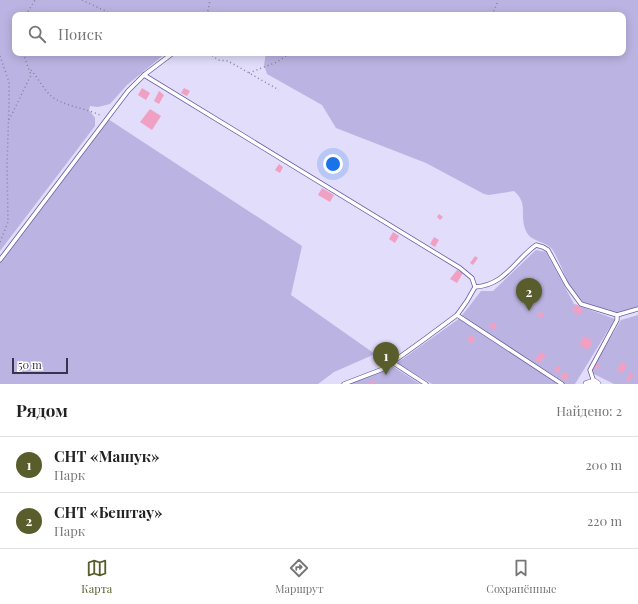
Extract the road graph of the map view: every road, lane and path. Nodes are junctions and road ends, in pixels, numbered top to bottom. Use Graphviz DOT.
graph roads {
  1 [pos="35,0"];
  2 [pos="82,0"];
  3 [pos="210,0"];
  4 [pos="498,1"];
  5 [pos="28,12"];
  6 [pos="108,12"];
  7 [pos="208,12"];
  8 [pos="493,12"];
  9 [pos="0,56"];
  10 [pos="24,56"];
  11 [pos="169,56"];
  12 [pos="213,56"];
  13 [pos="286,56"];
  14 [pos="31,70"];
  15 [pos="249,73"];
  16 [pos="144,75"];
  17 [pos="279,90"];
  18 [pos="107,119"];
  19 [pos="8,120"];
  20 [pos="0,242"];
  21 [pos="0,260"];
  22 [pos="475,287"];
  23 [pos="638,309"];
  24 [pos="457,315"];
  25 [pos="618,315"];
  26 [pos="392,362"];
  27 [pos="593,383"];
  28 [pos="344,384"];
  29 [pos="426,384"];
  30 [pos="562,384"];
  1 -- 5 [label="path"];
  2 -- 6 [label="path"];
  3 -- 7 [label="path"];
  4 -- 8 [label="path"];
  9 -- 19 [label="path"];
  10 -- 14 [label="path"];
  11 -- 16 [label="lane"];
  12 -- 15 [label="path"];
  13 -- 15 [label="path"];
  14 -- 18 [label="path"];
  14 -- 19 [label="path"];
  15 -- 17 [label="path"];
  16 -- 18 [label="lane"];
  16 -- 22 [label="lane"];
  18 -- 21 [label="lane"];
  19 -- 20 [label="path"];
  22 -- 24 [label="lane"];
  22 -- 25 [label="lane"];
  23 -- 25 [label="lane"];
  24 -- 26 [label="lane"];
  24 -- 30 [label="lane"];
  25 -- 27 [label="lane"];
  26 -- 28 [label="lane"];
  26 -- 29 [label="lane"];
}
